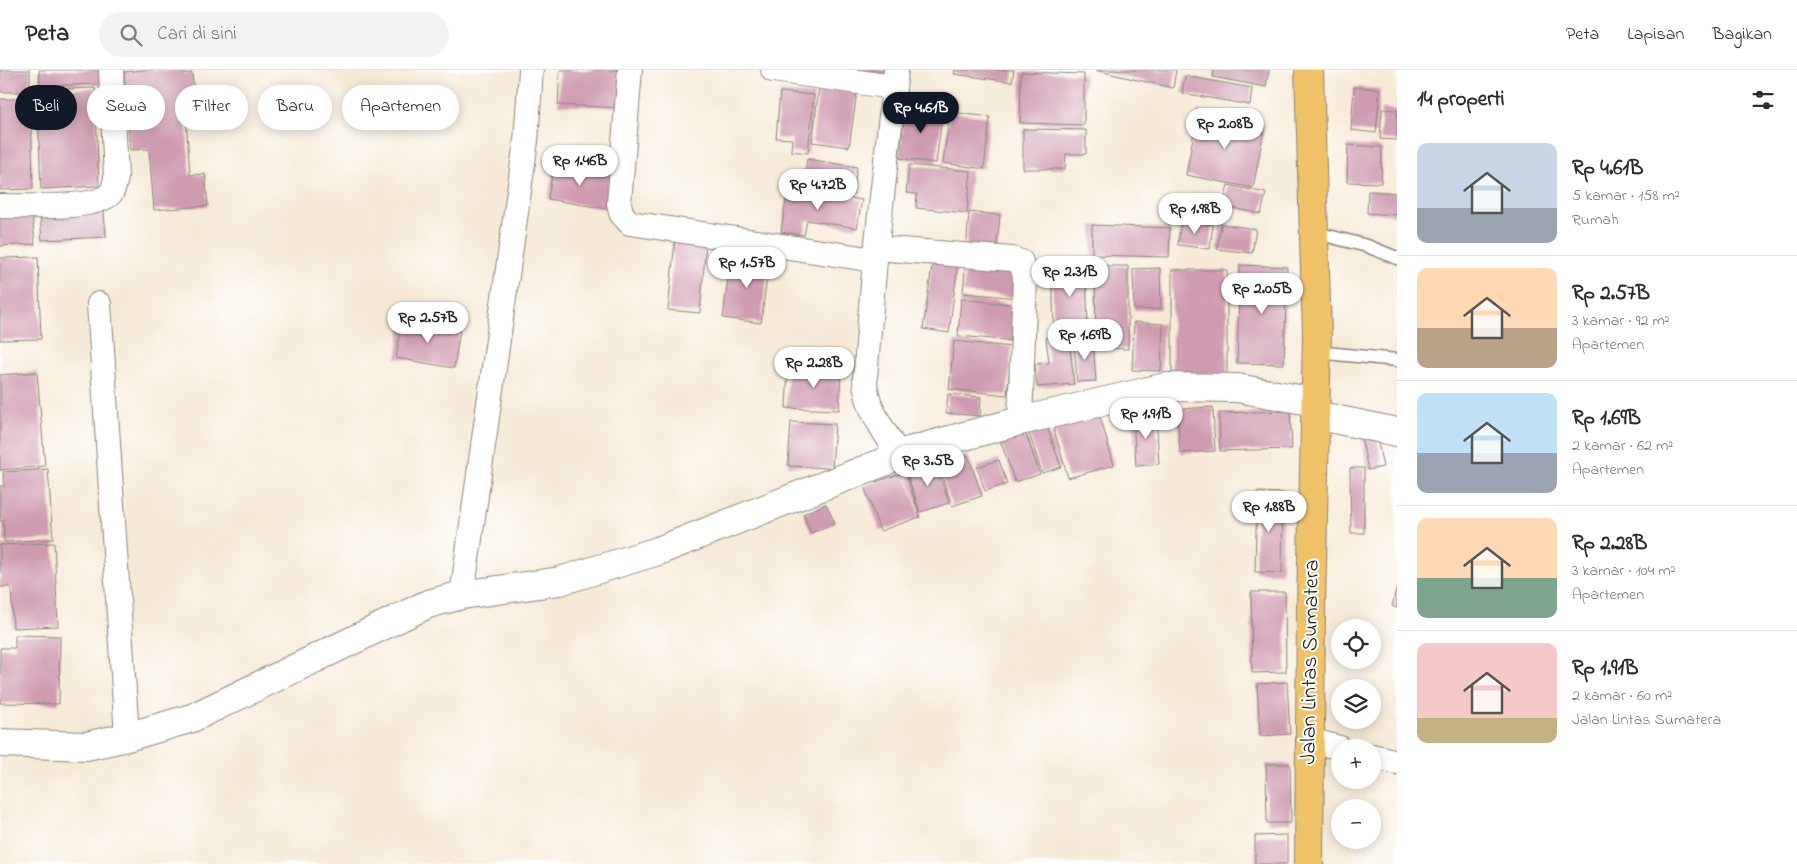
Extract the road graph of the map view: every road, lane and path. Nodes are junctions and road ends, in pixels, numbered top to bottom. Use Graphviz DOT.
graph roads {
  1 [pos="111,70"];
  2 [pos="531,70"];
  3 [pos="630,70"];
  4 [pos="773,70"];
  5 [pos="1309,70"];
  6 [pos="895,79"];
  7 [pos="0,206"];
  8 [pos="1313,232"];
  9 [pos="876,254"];
  10 [pos="1397,258"];
  11 [pos="99,304"];
  12 [pos="1316,352"];
  13 [pos="1397,360"];
  14 [pos="1315,409"];
  15 [pos="1020,421"];
  16 [pos="1397,432"];
  17 [pos="898,454"];
  18 [pos="462,595"];
  19 [pos="127,737"];
  20 [pos="1310,740"];
  21 [pos="0,743"];
  22 [pos="1331,746"];
  23 [pos="1381,758"];
  24 [pos="1397,762"];
  25 [pos="1309,864"];
  1 -- 7 [label="street"];
  2 -- 18 [label="street"];
  3 -- 9 [label="street"];
  4 -- 6 [label="street"];
  5 -- 8 [label="highway, Jalan Lintas Sumatera"];
  6 -- 9 [label="street"];
  8 -- 10 [label="lane"];
  8 -- 12 [label="highway, Jalan Lintas Sumatera"];
  9 -- 15 [label="street"];
  9 -- 17 [label="street"];
  11 -- 19 [label="street"];
  12 -- 13 [label="lane"];
  12 -- 14 [label="highway, Jalan Lintas Sumatera"];
  14 -- 15 [label="street"];
  14 -- 16 [label="street"];
  14 -- 20 [label="highway, Jalan Lintas Sumatera"];
  15 -- 17 [label="street"];
  17 -- 18 [label="street"];
  18 -- 19 [label="street"];
  19 -- 21 [label="street"];
  20 -- 22 [label="street"];
  20 -- 25 [label="highway, Jalan Lintas Sumatera"];
  23 -- 24 [label="street"];
}
